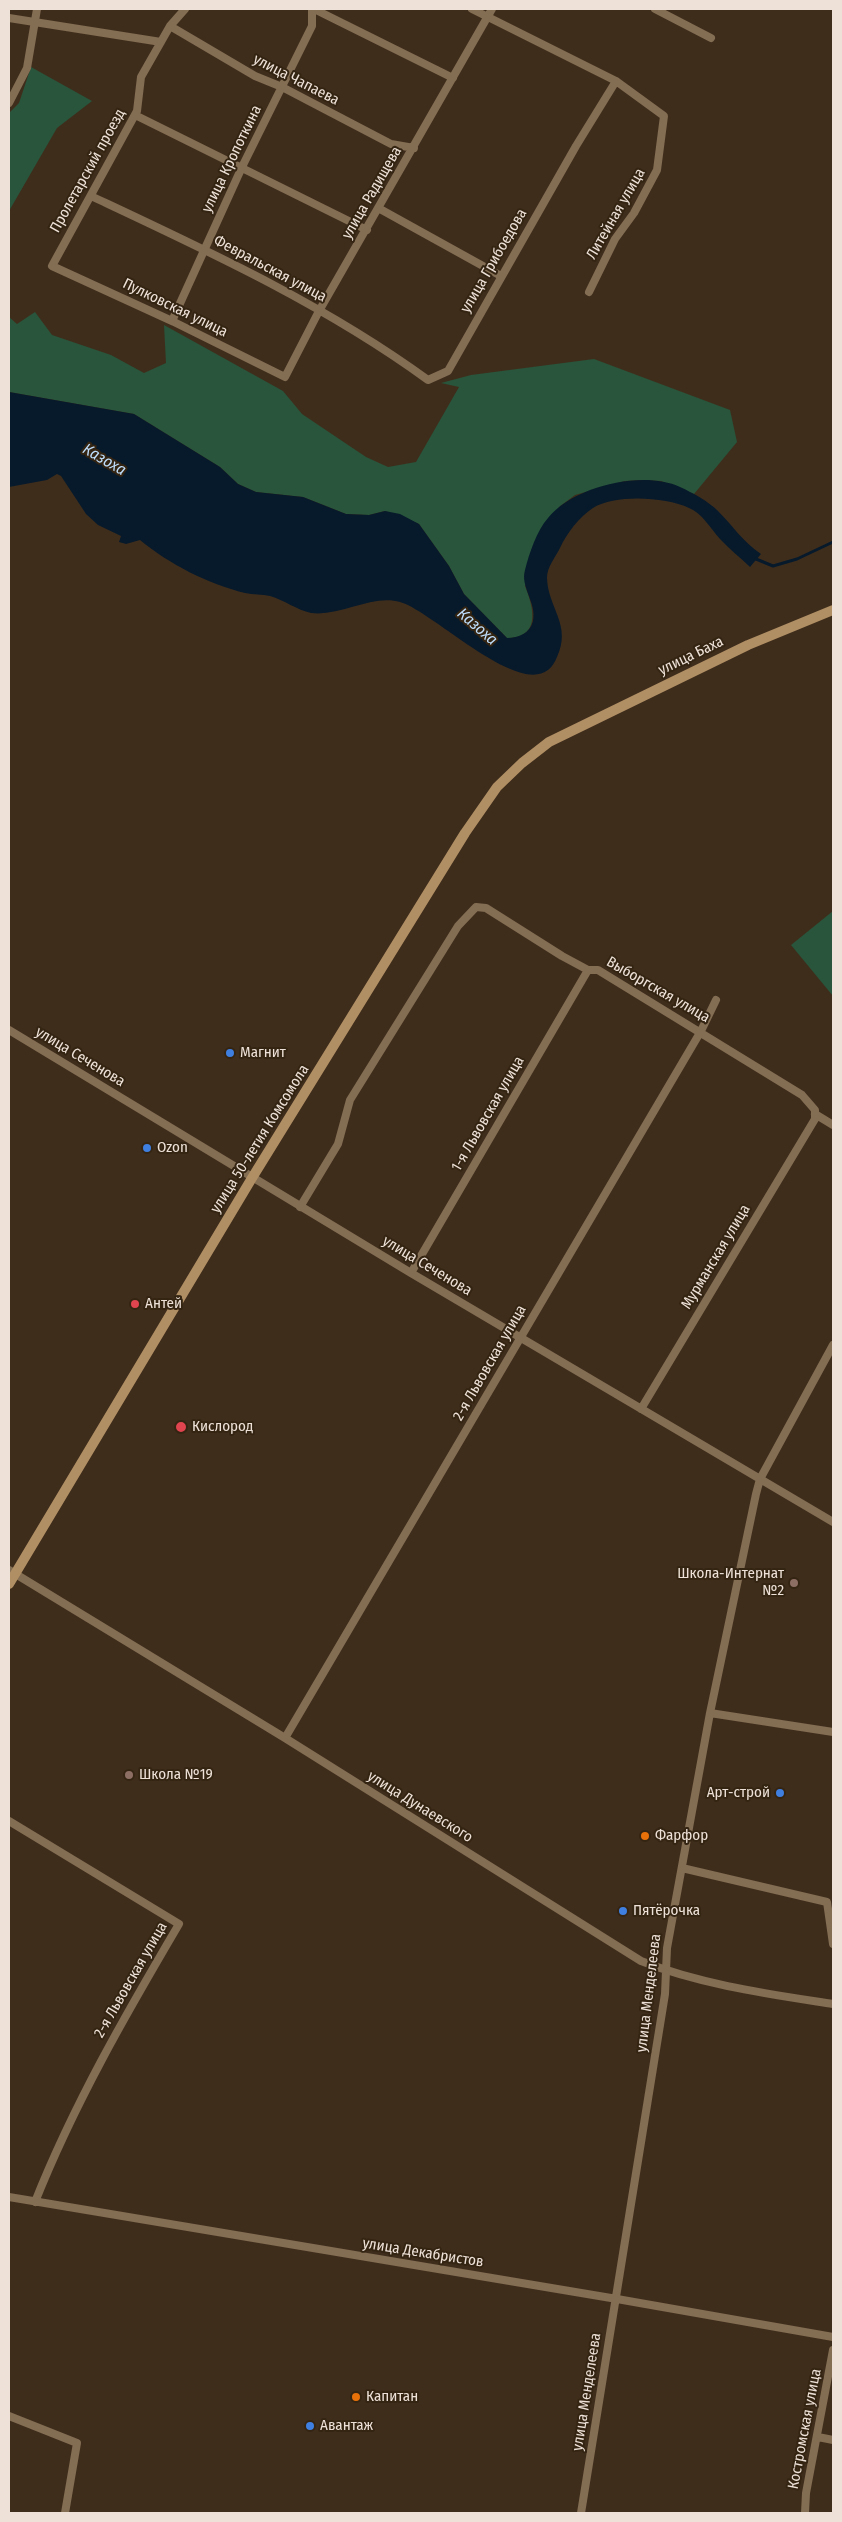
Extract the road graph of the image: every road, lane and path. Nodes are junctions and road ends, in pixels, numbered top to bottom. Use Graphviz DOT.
graph roads {
  1 [pos="37,9"];
  2 [pos="184,9"];
  3 [pos="313,9"];
  4 [pos="472,9"];
  5 [pos="492,9"];
  6 [pos="655,9"];
  7 [pos="9,18"];
  8 [pos="485,20"];
  9 [pos="35,22"];
  10 [pos="170,26"];
  11 [pos="711,38"];
  12 [pos="161,42"];
  13 [pos="453,78"];
  14 [pos="616,81"];
  15 [pos="282,87"];
  16 [pos="9,103"];
  17 [pos="135,115"];
  18 [pos="414,148"];
  19 [pos="242,167"];
  20 [pos="90,196"];
  21 [pos="380,209"];
  22 [pos="367,230"];
  23 [pos="204,249"];
  24 [pos="52,266"];
  25 [pos="501,276"];
  26 [pos="589,292"];
  27 [pos="320,311"];
  28 [pos="172,320"];
  29 [pos="285,377"];
  30 [pos="428,380"];
  31 [pos="833,610"];
  32 [pos="565,733"];
  33 [pos="588,970"];
  34 [pos="716,1000"];
  35 [pos="9,1030"];
  36 [pos="701,1031"];
  37 [pos="815,1117"];
  38 [pos="833,1125"];
  39 [pos="252,1178"];
  40 [pos="300,1207"];
  41 [pos="411,1273"];
  42 [pos="521,1338"];
  43 [pos="833,1345"];
  44 [pos="641,1409"];
  45 [pos="760,1479"];
  46 [pos="833,1522"];
  47 [pos="12,1572"];
  48 [pos="9,1584"];
  49 [pos="710,1713"];
  50 [pos="833,1732"];
  51 [pos="285,1738"];
  52 [pos="9,1821"];
  53 [pos="682,1868"];
  54 [pos="833,1944"];
  55 [pos="666,1971"];
  56 [pos="833,2004"];
  57 [pos="9,2197"];
  58 [pos="35,2202"];
  59 [pos="616,2299"];
  60 [pos="833,2337"];
  61 [pos="833,2350"];
  62 [pos="9,2416"];
  63 [pos="818,2437"];
  64 [pos="833,2440"];
  65 [pos="65,2513"];
  66 [pos="581,2513"];
  67 [pos="805,2513"];
  1 -- 9 [label="street"];
  2 -- 10 [label="street, Пролетарский проезд"];
  3 -- 13 [label="street"];
  3 -- 15 [label="street, улица Кропоткина"];
  4 -- 8 [label="street"];
  5 -- 8 [label="street"];
  6 -- 11 [label="street"];
  7 -- 9 [label="street"];
  8 -- 13 [label="street, улица Радищева"];
  8 -- 14 [label="street"];
  9 -- 12 [label="street"];
  9 -- 16 [label="street"];
  10 -- 12 [label="street, Пролетарский проезд"];
  10 -- 15 [label="street, улица Чапаева"];
  12 -- 17 [label="street, Пролетарский проезд"];
  13 -- 18 [label="street, улица Радищева"];
  14 -- 25 [label="street, улица Грибоедова"];
  14 -- 26 [label="street, Литейная улица"];
  15 -- 18 [label="street, улица Чапаева"];
  15 -- 19 [label="street, улица Кропоткина"];
  17 -- 19 [label="street"];
  17 -- 20 [label="street, Пролетарский проезд"];
  18 -- 21 [label="street, улица Радищева"];
  19 -- 22 [label="street"];
  19 -- 23 [label="street, улица Кропоткина"];
  20 -- 23 [label="street, Февральская улица"];
  20 -- 24 [label="street, Пролетарский проезд"];
  21 -- 22 [label="street, улица Радищева"];
  21 -- 25 [label="street"];
  22 -- 27 [label="street, улица Радищева"];
  23 -- 27 [label="street, Февральская улица"];
  23 -- 28 [label="street, улица Кропоткина"];
  24 -- 28 [label="street, Пулковская улица"];
  25 -- 30 [label="street, улица Грибоедова"];
  27 -- 29 [label="street, улица Радищева"];
  27 -- 30 [label="street, Февральская улица"];
  28 -- 29 [label="street, Пулковская улица"];
  31 -- 32 [label="main road, улица Баха"];
  32 -- 39 [label="main road, улица 50-летия Комсомола"];
  33 -- 36 [label="street, Выборгская улица"];
  33 -- 40 [label="street, Выборгская улица"];
  33 -- 41 [label="street, 1-я Львовская улица"];
  34 -- 36 [label="street, 2-я Львовская улица"];
  35 -- 39 [label="street, улица Сеченова"];
  36 -- 37 [label="street, Выборгская улица"];
  36 -- 42 [label="street, 2-я Львовская улица"];
  37 -- 38 [label="street, Выборгская улица"];
  37 -- 44 [label="street, Мурманская улица"];
  39 -- 40 [label="street, улица Сеченова"];
  39 -- 47 [label="main road, улица 50-летия Комсомола"];
  40 -- 41 [label="street, улица Сеченова"];
  41 -- 42 [label="street, улица Сеченова"];
  42 -- 44 [label="street, улица Сеченова"];
  42 -- 51 [label="street, 2-я Львовская улица"];
  43 -- 45 [label="street, улица Менделеева"];
  44 -- 45 [label="street, улица Сеченова"];
  45 -- 46 [label="street, улица Сеченова"];
  45 -- 49 [label="street, улица Менделеева"];
  47 -- 48 [label="main road, улица 50-летия Комсомола"];
  47 -- 51 [label="street, улица Дунаевского"];
  49 -- 50 [label="street"];
  49 -- 53 [label="street, улица Менделеева"];
  51 -- 55 [label="street, улица Дунаевского"];
  52 -- 58 [label="street, 2-я Львовская улица"];
  53 -- 54 [label="street"];
  53 -- 55 [label="street, улица Менделеева"];
  55 -- 56 [label="street, улица Дунаевского"];
  55 -- 59 [label="street, улица Менделеева"];
  57 -- 58 [label="street, улица Декабристов"];
  58 -- 59 [label="street, улица Декабристов"];
  59 -- 60 [label="street, улица Декабристов"];
  59 -- 66 [label="street, улица Менделеева"];
  61 -- 63 [label="street, Костромская улица"];
  62 -- 65 [label="street"];
  63 -- 64 [label="street"];
  63 -- 67 [label="street, Костромская улица"];
}
